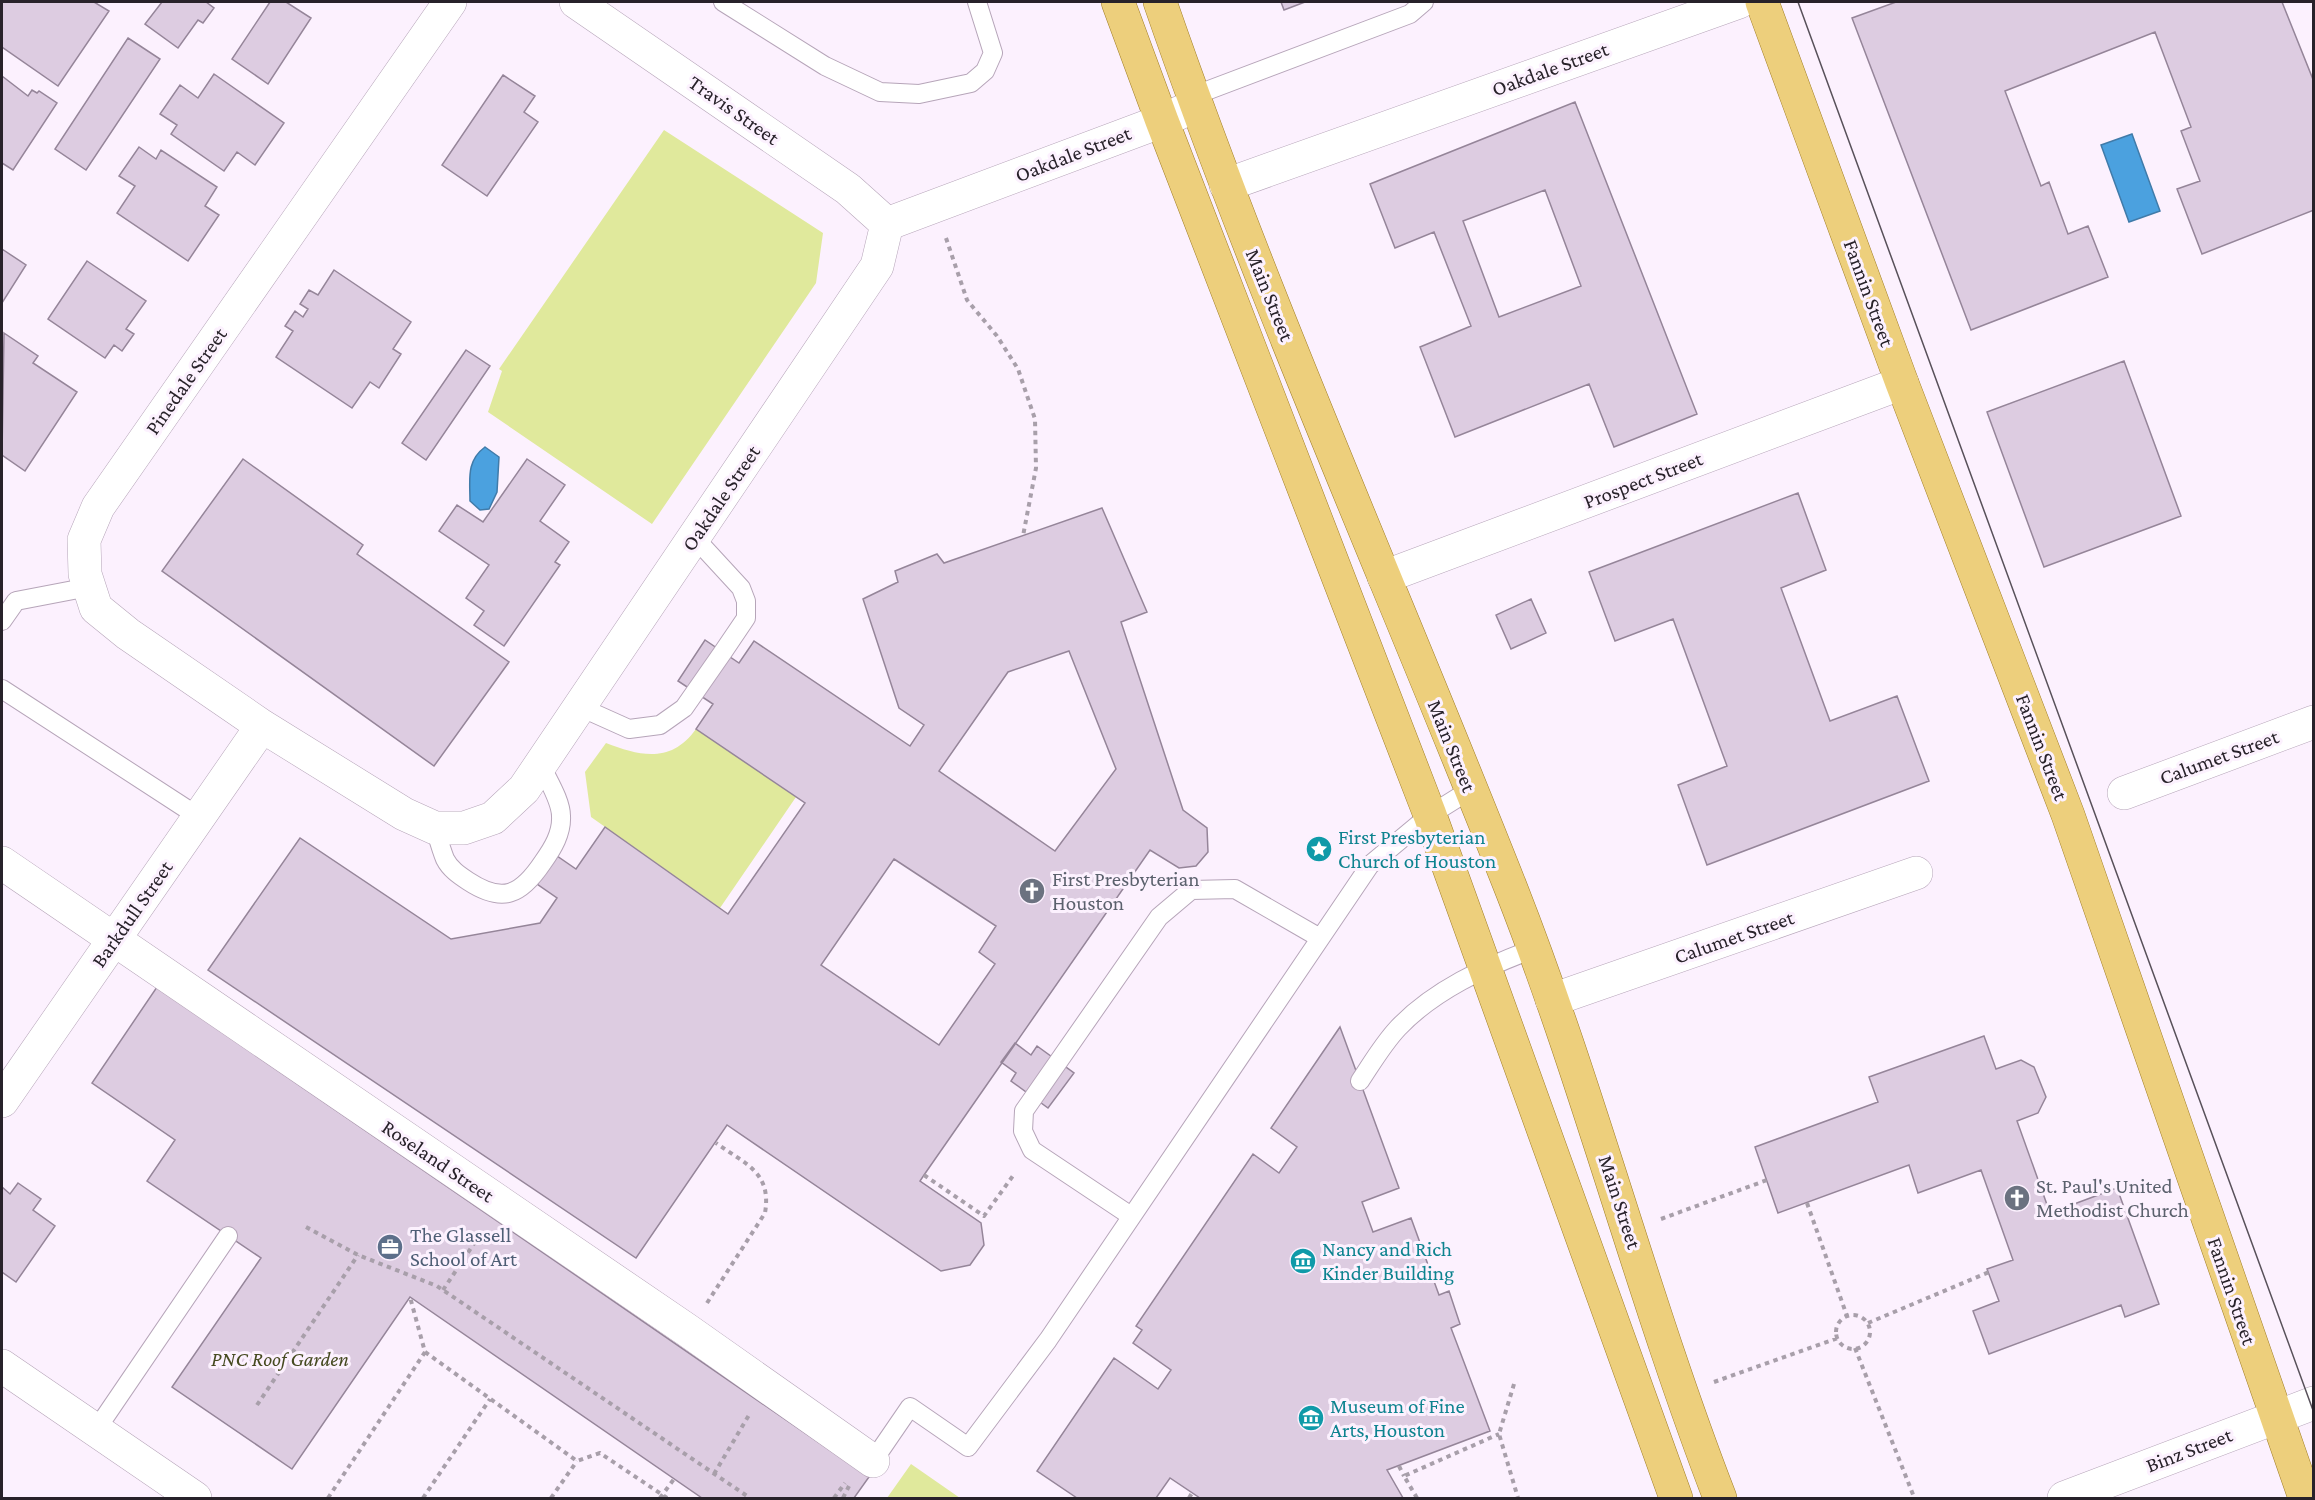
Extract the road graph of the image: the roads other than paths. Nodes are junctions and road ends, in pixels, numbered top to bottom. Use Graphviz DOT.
graph roads {
  1 [pos="450,2"];
  2 [pos="576,2"];
  3 [pos="723,2"];
  4 [pos="977,2"];
  5 [pos="1118,2"];
  6 [pos="1160,2"];
  7 [pos="1424,2"];
  8 [pos="1739,2"];
  9 [pos="1762,2"];
  10 [pos="1195,101"];
  11 [pos="1162,121"];
  12 [pos="1226,185"];
  13 [pos="887,224"];
  14 [pos="1902,383"];
  15 [pos="694,537"];
  16 [pos="1384,577"];
  17 [pos="89,587"];
  18 [pos="2,621"];
  19 [pos="2,688"];
  20 [pos="580,707"];
  21 [pos="2313,722"];
  22 [pos="262,726"];
  23 [pos="541,765"];
  24 [pos="1470,790"];
  25 [pos="2124,793"];
  26 [pos="1430,815"];
  27 [pos="199,817"];
  28 [pos="435,828"];
  29 [pos="2,863"];
  30 [pos="1916,873"];
  31 [pos="1320,938"];
  32 [pos="114,941"];
  33 [pos="1533,949"];
  34 [pos="1485,966"];
  35 [pos="1552,1000"];
  36 [pos="1360,1081"];
  37 [pos="2,1101"];
  38 [pos="1131,1216"];
  39 [pos="228,1236"];
  40 [pos="2,1366"];
  41 [pos="2313,1403"];
  42 [pos="2276,1417"];
  43 [pos="96,1430"];
  44 [pos="873,1461"];
  45 [pos="195,1498"];
  46 [pos="1676,1498"];
  47 [pos="1720,1498"];
  48 [pos="2064,1498"];
  49 [pos="2306,1498"];
  1 -- 17 [label="street, Pinedale Street"];
  2 -- 13 [label="street, Travis Street"];
  3 -- 4 [label="lane"];
  5 -- 11 [label="main road, Main Street"];
  6 -- 10 [label="main road, Main Street"];
  7 -- 10 [label="lane"];
  8 -- 12 [label="street, Oakdale Street"];
  9 -- 14 [label="main road, Fannin Street"];
  10 -- 11 [label="street, Oakdale Street"];
  10 -- 12 [label="main road, Main Street"];
  11 -- 13 [label="street, Oakdale Street"];
  11 -- 26 [label="main road, Main Street"];
  12 -- 16 [label="main road, Main Street"];
  13 -- 15 [label="street, Oakdale Street"];
  14 -- 16 [label="street, Prospect Street"];
  14 -- 42 [label="main road, Fannin Street"];
  15 -- 20 [label="street, Oakdale Street"];
  15 -- 20 [label="lane"];
  16 -- 24 [label="main road, Main Street"];
  17 -- 18 [label="lane"];
  17 -- 22 [label="street, Pinedale Street"];
  19 -- 27 [label="lane"];
  20 -- 23 [label="street, Oakdale Street"];
  21 -- 25 [label="street, Calumet Street"];
  22 -- 27 [label="street, Barkdull Street"];
  22 -- 28 [label="street, Oakdale Street"];
  23 -- 28 [label="street, Oakdale Street"];
  23 -- 28 [label="lane"];
  24 -- 26 [label="lane"];
  24 -- 33 [label="main road, Main Street"];
  26 -- 31 [label="lane"];
  26 -- 34 [label="main road, Main Street"];
  27 -- 32 [label="street, Barkdull Street"];
  29 -- 32 [label="street, Roseland Street"];
  30 -- 35 [label="street, Calumet Street"];
  31 -- 38 [label="lane"];
  31 -- 38 [label="lane"];
  32 -- 37 [label="street, Barkdull Street"];
  32 -- 44 [label="street, Roseland Street"];
  33 -- 34 [label="lane"];
  33 -- 35 [label="main road, Main Street"];
  34 -- 36 [label="lane"];
  34 -- 46 [label="main road, Main Street"];
  35 -- 47 [label="main road, Main Street"];
  38 -- 44 [label="lane"];
  39 -- 43 [label="lane"];
  40 -- 43 [label="street"];
  41 -- 42 [label="street, Binz Street"];
  42 -- 48 [label="street, Binz Street"];
  42 -- 49 [label="main road, Fannin Street"];
  43 -- 45 [label="street"];
}
